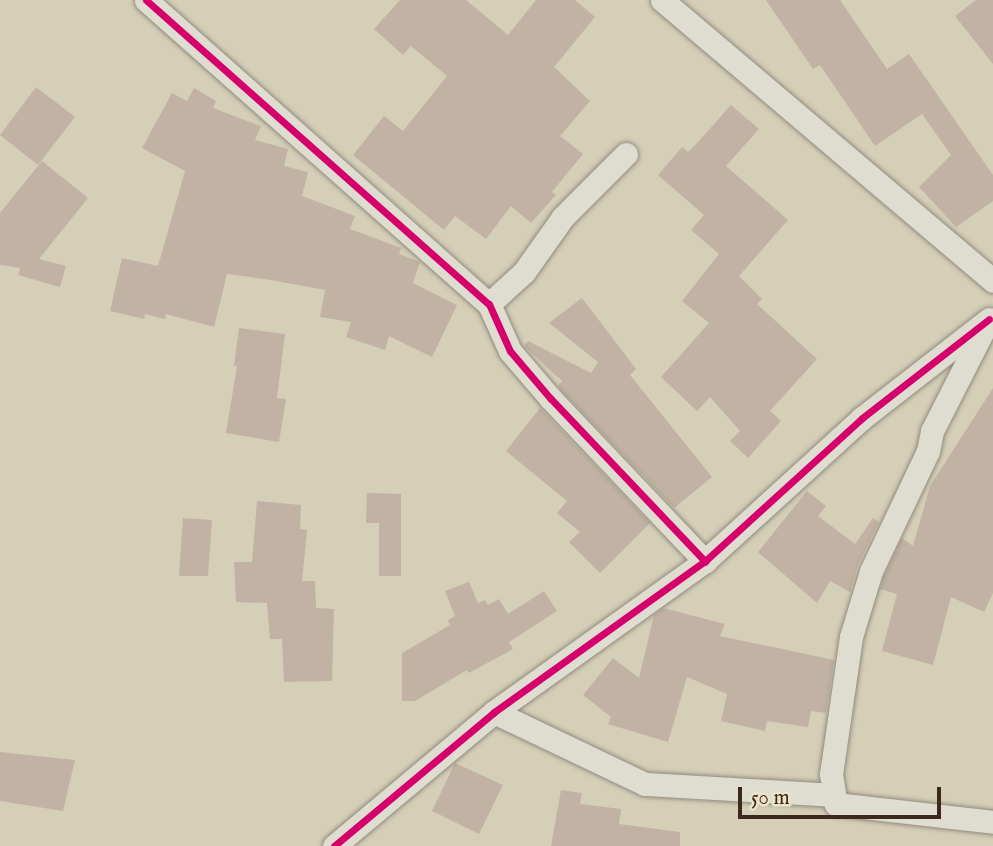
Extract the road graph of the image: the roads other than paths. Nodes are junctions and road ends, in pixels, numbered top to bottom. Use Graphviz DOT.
graph roads {
  1 [pos="146,0"];
  2 [pos="662,0"];
  3 [pos="626,154"];
  4 [pos="993,281"];
  5 [pos="489,304"];
  6 [pos="991,317"];
  7 [pos="705,561"];
  8 [pos="494,712"];
  9 [pos="833,795"];
  10 [pos="993,822"];
  11 [pos="334,846"];
  1 -- 5 [label="street"];
  2 -- 4 [label="street"];
  3 -- 5 [label="street"];
  5 -- 7 [label="street"];
  6 -- 7 [label="street"];
  6 -- 9 [label="street"];
  7 -- 8 [label="street"];
  8 -- 9 [label="street"];
  8 -- 11 [label="street"];
  9 -- 10 [label="street"];
}
